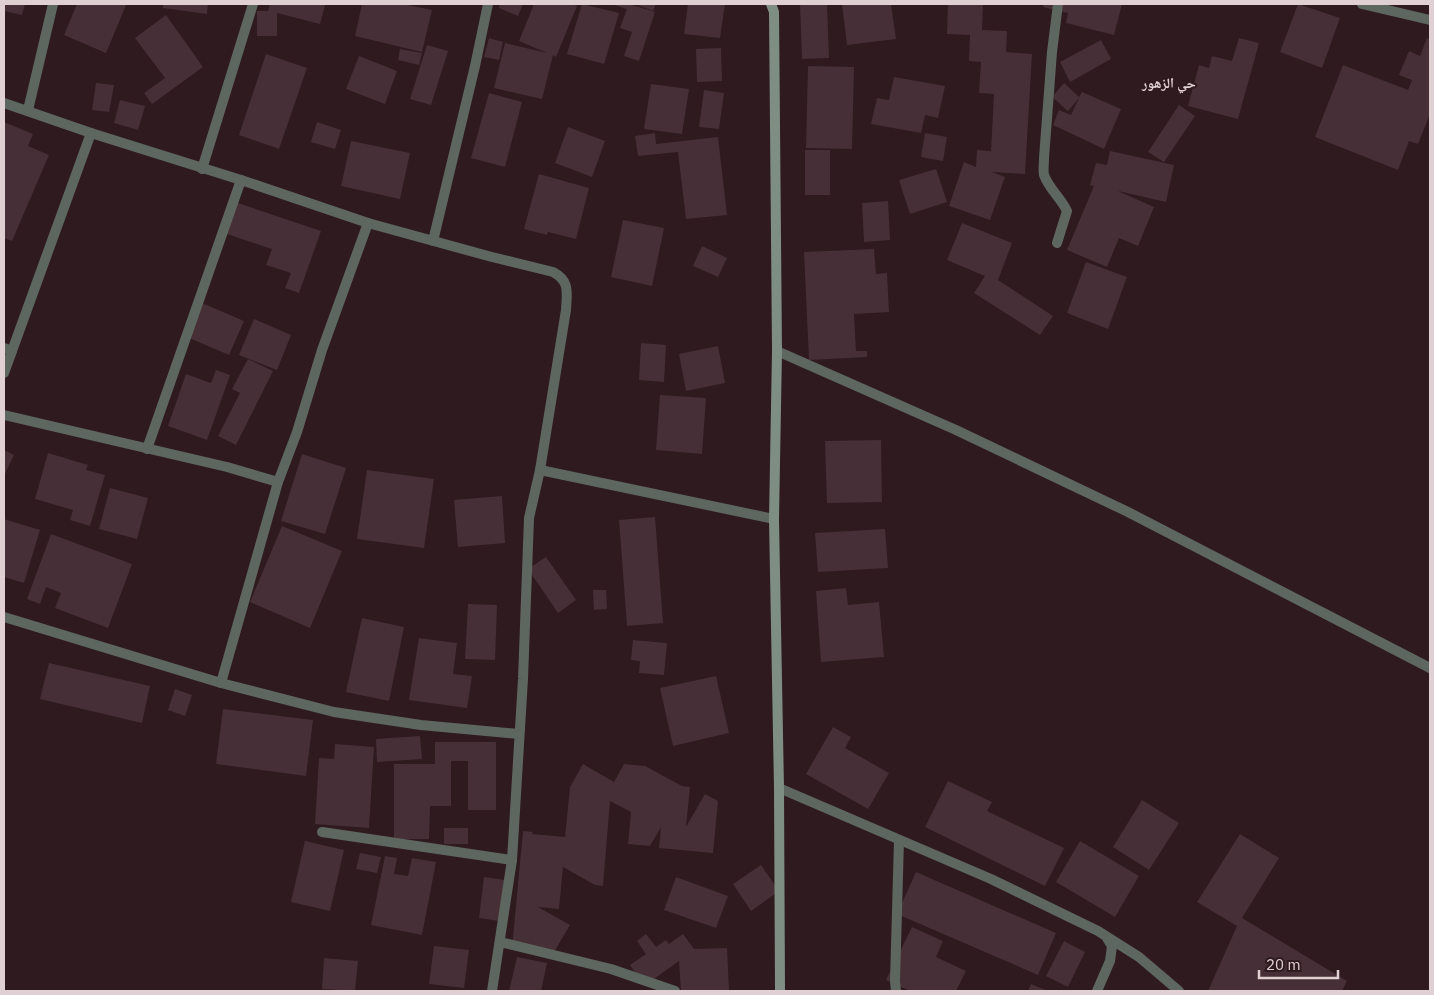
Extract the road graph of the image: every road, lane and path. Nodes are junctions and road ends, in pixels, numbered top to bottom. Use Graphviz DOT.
graph roads {
  1 [pos="53,4"];
  2 [pos="253,4"];
  3 [pos="488,4"];
  4 [pos="1058,4"];
  5 [pos="1362,4"];
  6 [pos="774,6"];
  7 [pos="1430,20"];
  8 [pos="4,103"];
  9 [pos="28,110"];
  10 [pos="91,133"];
  11 [pos="202,169"];
  12 [pos="241,180"];
  13 [pos="368,223"];
  14 [pos="433,241"];
  15 [pos="1057,243"];
  16 [pos="8,350"];
  17 [pos="777,351"];
  18 [pos="4,373"];
  19 [pos="4,415"];
  20 [pos="147,449"];
  21 [pos="540,470"];
  22 [pos="278,482"];
  23 [pos="774,519"];
  24 [pos="4,617"];
  25 [pos="1430,668"];
  26 [pos="221,683"];
  27 [pos="519,734"];
  28 [pos="779,788"];
  29 [pos="322,832"];
  30 [pos="899,840"];
  31 [pos="512,860"];
  32 [pos="1106,937"];
  33 [pos="500,942"];
  34 [pos="492,991"];
  35 [pos="675,991"];
  36 [pos="780,991"];
  37 [pos="896,991"];
  38 [pos="1097,991"];
  39 [pos="1179,991"];
  1 -- 9 [label="street"];
  2 -- 11 [label="street"];
  3 -- 14 [label="street"];
  4 -- 15 [label="street"];
  5 -- 7 [label="street"];
  6 -- 17 [label="main road"];
  8 -- 9 [label="street"];
  9 -- 10 [label="street"];
  10 -- 11 [label="street"];
  10 -- 16 [label="street"];
  11 -- 12 [label="street"];
  12 -- 13 [label="street"];
  12 -- 20 [label="street"];
  13 -- 14 [label="street"];
  13 -- 22 [label="street"];
  14 -- 21 [label="street"];
  16 -- 18 [label="street"];
  17 -- 23 [label="main road"];
  17 -- 25 [label="street"];
  19 -- 20 [label="street"];
  20 -- 22 [label="street"];
  21 -- 23 [label="street"];
  21 -- 27 [label="street"];
  22 -- 26 [label="street"];
  23 -- 28 [label="main road"];
  24 -- 26 [label="street"];
  26 -- 27 [label="street"];
  27 -- 31 [label="street"];
  28 -- 30 [label="street"];
  28 -- 36 [label="main road"];
  29 -- 31 [label="street"];
  30 -- 32 [label="street"];
  30 -- 37 [label="street"];
  31 -- 33 [label="street"];
  32 -- 38 [label="street"];
  32 -- 39 [label="street"];
  33 -- 34 [label="street"];
  33 -- 35 [label="street"];
}
